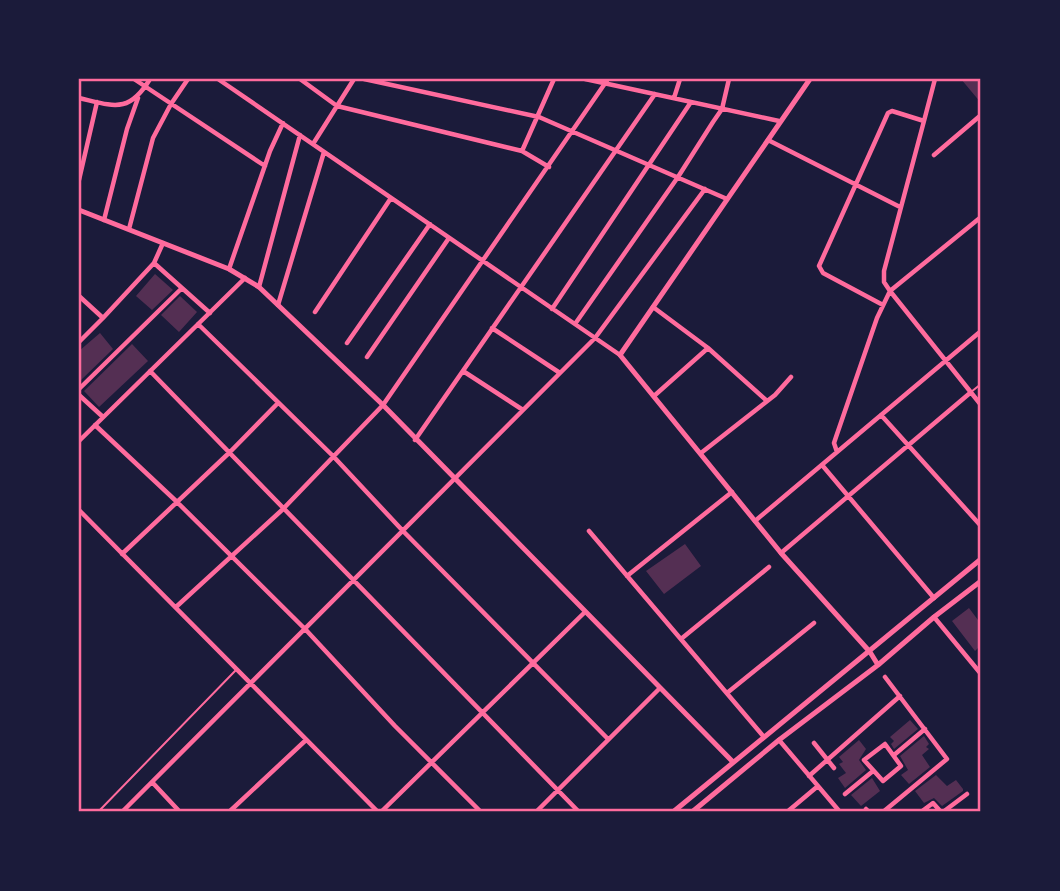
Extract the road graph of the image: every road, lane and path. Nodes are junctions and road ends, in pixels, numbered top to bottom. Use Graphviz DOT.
graph roads {
  1 [pos="134,79"];
  2 [pos="150,79"];
  3 [pos="188,79"];
  4 [pos="218,79"];
  5 [pos="300,79"];
  6 [pos="355,79"];
  7 [pos="364,79"];
  8 [pos="554,79"];
  9 [pos="585,79"];
  10 [pos="680,79"];
  11 [pos="729,79"];
  12 [pos="810,79"];
  13 [pos="935,79"];
  14 [pos="608,81"];
  15 [pos="145,87"];
  16 [pos="655,94"];
  17 [pos="79,98"];
  18 [pos="138,98"];
  19 [pos="674,98"];
  20 [pos="97,102"];
  21 [pos="691,102"];
  22 [pos="171,104"];
  23 [pos="337,106"];
  24 [pos="722,109"];
  25 [pos="981,115"];
  26 [pos="539,117"];
  27 [pos="779,121"];
  28 [pos="924,121"];
  29 [pos="283,123"];
  30 [pos="573,131"];
  31 [pos="300,135"];
  32 [pos="767,140"];
  33 [pos="313,144"];
  34 [pos="616,149"];
  35 [pos="522,151"];
  36 [pos="324,152"];
  37 [pos="934,155"];
  38 [pos="649,164"];
  39 [pos="265,166"];
  40 [pos="549,167"];
  41 [pos="678,177"];
  42 [pos="79,180"];
  43 [pos="855,185"];
  44 [pos="705,189"];
  45 [pos="391,198"];
  46 [pos="727,198"];
  47 [pos="900,207"];
  48 [pos="79,210"];
  49 [pos="981,217"];
  50 [pos="104,220"];
  51 [pos="430,224"];
  52 [pos="129,229"];
  53 [pos="449,238"];
  54 [pos="163,243"];
  55 [pos="484,261"];
  56 [pos="154,263"];
  57 [pos="229,269"];
  58 [pos="245,278"];
  59 [pos="258,287"];
  60 [pos="520,287"];
  61 [pos="182,288"];
  62 [pos="890,291"];
  63 [pos="79,296"];
  64 [pos="278,305"];
  65 [pos="883,305"];
  66 [pos="653,307"];
  67 [pos="552,309"];
  68 [pos="315,312"];
  69 [pos="210,313"];
  70 [pos="103,318"];
  71 [pos="198,324"];
  72 [pos="575,324"];
  73 [pos="492,328"];
  74 [pos="981,331"];
  75 [pos="595,338"];
  76 [pos="79,342"];
  77 [pos="347,343"];
  78 [pos="708,348"];
  79 [pos="620,355"];
  80 [pos="367,357"];
  81 [pos="947,359"];
  82 [pos="463,370"];
  83 [pos="150,371"];
  84 [pos="560,373"];
  85 [pos="791,377"];
  86 [pos="981,384"];
  87 [pos="79,389"];
  88 [pos="970,393"];
  89 [pos="79,395"];
  90 [pos="654,396"];
  91 [pos="767,401"];
  92 [pos="278,403"];
  93 [pos="383,405"];
  94 [pos="981,405"];
  95 [pos="523,410"];
  96 [pos="881,415"];
  97 [pos="103,417"];
  98 [pos="95,425"];
  99 [pos="79,440"];
  100 [pos="415,440"];
  101 [pos="909,445"];
  102 [pos="230,452"];
  103 [pos="837,452"];
  104 [pos="701,453"];
  105 [pos="333,456"];
  106 [pos="822,465"];
  107 [pos="454,480"];
  108 [pos="733,492"];
  109 [pos="848,496"];
  110 [pos="176,501"];
  111 [pos="79,510"];
  112 [pos="282,510"];
  113 [pos="755,521"];
  114 [pos="981,526"];
  115 [pos="402,531"];
  116 [pos="589,531"];
  117 [pos="781,553"];
  118 [pos="122,554"];
  119 [pos="231,557"];
  120 [pos="981,559"];
  121 [pos="769,567"];
  122 [pos="627,576"];
  123 [pos="355,580"];
  124 [pos="981,581"];
  125 [pos="935,598"];
  126 [pos="176,607"];
  127 [pos="585,612"];
  128 [pos="934,617"];
  129 [pos="814,623"];
  130 [pos="306,630"];
  131 [pos="681,639"];
  132 [pos="870,652"];
  133 [pos="533,663"];
  134 [pos="878,665"];
  135 [pos="236,670"];
  136 [pos="981,674"];
  137 [pos="885,677"];
  138 [pos="250,684"];
  139 [pos="660,688"];
  140 [pos="727,693"];
  141 [pos="900,696"];
  142 [pos="481,714"];
  143 [pos="925,729"];
  144 [pos="764,737"];
  145 [pos="608,739"];
  146 [pos="306,740"];
  147 [pos="779,740"];
  148 [pos="814,743"];
  149 [pos="894,755"];
  150 [pos="828,760"];
  151 [pos="432,762"];
  152 [pos="733,762"];
  153 [pos="834,768"];
  154 [pos="873,771"];
  155 [pos="809,776"];
  156 [pos="152,782"];
  157 [pos="818,786"];
  158 [pos="557,790"];
  159 [pos="845,794"];
  160 [pos="967,794"];
  161 [pos="97,812"];
  162 [pos="122,812"];
  163 [pos="180,812"];
  164 [pos="229,812"];
  165 [pos="379,812"];
  166 [pos="481,812"];
  167 [pos="536,812"];
  168 [pos="579,812"];
  169 [pos="673,812"];
  170 [pos="692,812"];
  171 [pos="787,812"];
  172 [pos="840,812"];
  173 [pos="883,812"];
  174 [pos="921,812"];
  175 [pos="942,812"];
  1 -- 15 [label="street"];
  2 -- 15 [label="street"];
  3 -- 22 [label="street"];
  4 -- 29 [label="street"];
  5 -- 23 [label="street"];
  6 -- 23 [label="street"];
  7 -- 26 [label="street"];
  8 -- 26 [label="street"];
  9 -- 14 [label="street"];
  10 -- 19 [label="street"];
  11 -- 24 [label="street"];
  12 -- 27 [label="street"];
  13 -- 28 [label="street"];
  14 -- 16 [label="street"];
  14 -- 30 [label="street"];
  15 -- 18 [label="street"];
  15 -- 22 [label="street"];
  16 -- 19 [label="street"];
  16 -- 34 [label="street"];
  17 -- 20 [label="street"];
  18 -- 20 [label="street"];
  18 -- 50 [label="street"];
  19 -- 21 [label="street"];
  20 -- 42 [label="street"];
  21 -- 24 [label="street"];
  21 -- 38 [label="street"];
  22 -- 39 [label="street"];
  22 -- 52 [label="street"];
  23 -- 33 [label="street"];
  23 -- 35 [label="street"];
  24 -- 27 [label="street"];
  24 -- 41 [label="street"];
  25 -- 37 [label="street"];
  26 -- 30 [label="street"];
  26 -- 35 [label="street"];
  27 -- 32 [label="street"];
  28 -- 43 [label="street"];
  28 -- 47 [label="street"];
  29 -- 31 [label="street"];
  29 -- 39 [label="street"];
  30 -- 34 [label="street"];
  30 -- 40 [label="street"];
  31 -- 33 [label="street"];
  31 -- 59 [label="street"];
  32 -- 43 [label="street"];
  32 -- 46 [label="street"];
  33 -- 36 [label="street"];
  34 -- 38 [label="street"];
  34 -- 60 [label="street"];
  35 -- 40 [label="street"];
  36 -- 45 [label="street"];
  36 -- 64 [label="street"];
  38 -- 41 [label="street"];
  38 -- 67 [label="street"];
  39 -- 57 [label="street"];
  40 -- 55 [label="street"];
  41 -- 44 [label="street"];
  41 -- 72 [label="street"];
  43 -- 47 [label="street"];
  43 -- 65 [label="street"];
  44 -- 46 [label="street"];
  44 -- 75 [label="street"];
  45 -- 51 [label="street"];
  45 -- 68 [label="street"];
  46 -- 66 [label="street"];
  47 -- 62 [label="street"];
  48 -- 50 [label="street"];
  49 -- 62 [label="street"];
  50 -- 52 [label="street"];
  51 -- 53 [label="street"];
  51 -- 77 [label="street"];
  52 -- 54 [label="street"];
  53 -- 55 [label="street"];
  53 -- 80 [label="street"];
  54 -- 56 [label="street"];
  54 -- 57 [label="street"];
  55 -- 60 [label="street"];
  55 -- 93 [label="street"];
  56 -- 61 [label="street"];
  56 -- 70 [label="street"];
  57 -- 58 [label="street"];
  58 -- 59 [label="street"];
  58 -- 69 [label="street"];
  59 -- 64 [label="street"];
  60 -- 67 [label="street"];
  60 -- 73 [label="street"];
  61 -- 69 [label="street"];
  61 -- 87 [label="street"];
  62 -- 65 [label="street"];
  62 -- 81 [label="street"];
  63 -- 70 [label="street"];
  64 -- 93 [label="street"];
  65 -- 103 [label="street"];
  66 -- 78 [label="street"];
  66 -- 79 [label="street"];
  67 -- 72 [label="street"];
  69 -- 71 [label="street"];
  70 -- 76 [label="street"];
  71 -- 83 [label="street"];
  71 -- 92 [label="street"];
  72 -- 75 [label="street"];
  73 -- 82 [label="street"];
  73 -- 84 [label="street"];
  74 -- 81 [label="street"];
  75 -- 79 [label="street"];
  75 -- 84 [label="street"];
  78 -- 90 [label="street"];
  78 -- 91 [label="street"];
  79 -- 90 [label="street"];
  81 -- 88 [label="street"];
  81 -- 96 [label="street"];
  82 -- 95 [label="street"];
  82 -- 100 [label="street"];
  83 -- 97 [label="street"];
  83 -- 102 [label="street"];
  84 -- 95 [label="street"];
  85 -- 91 [label="street"];
  86 -- 88 [label="lane"];
  88 -- 94 [label="street"];
  88 -- 101 [label="street"];
  89 -- 97 [label="street"];
  90 -- 104 [label="street"];
  91 -- 104 [label="street"];
  92 -- 102 [label="street"];
  92 -- 105 [label="street"];
  93 -- 100 [label="street"];
  93 -- 105 [label="street"];
  95 -- 107 [label="street"];
  96 -- 101 [label="street"];
  96 -- 103 [label="street"];
  97 -- 98 [label="street"];
  98 -- 99 [label="street"];
  98 -- 110 [label="street"];
  100 -- 107 [label="street"];
  101 -- 109 [label="street"];
  101 -- 114 [label="street"];
  102 -- 110 [label="street"];
  102 -- 112 [label="street"];
  103 -- 106 [label="street"];
  104 -- 108 [label="street"];
  105 -- 112 [label="street"];
  105 -- 115 [label="street"];
  106 -- 109 [label="street"];
  106 -- 113 [label="street"];
  107 -- 115 [label="street"];
  107 -- 127 [label="street"];
  108 -- 113 [label="street"];
  108 -- 122 [label="street"];
  109 -- 117 [label="street"];
  109 -- 125 [label="street"];
  110 -- 118 [label="street"];
  110 -- 119 [label="street"];
  111 -- 118 [label="street"];
  112 -- 119 [label="street"];
  112 -- 123 [label="street"];
  113 -- 117 [label="street"];
  115 -- 123 [label="street"];
  115 -- 133 [label="street"];
  116 -- 122 [label="street"];
  117 -- 132 [label="street"];
  118 -- 126 [label="street"];
  119 -- 126 [label="street"];
  119 -- 130 [label="street"];
  120 -- 125 [label="street"];
  121 -- 131 [label="street"];
  122 -- 131 [label="street"];
  123 -- 130 [label="street"];
  123 -- 142 [label="street"];
  124 -- 128 [label="street"];
  125 -- 132 [label="street"];
  126 -- 135 [label="street"];
  127 -- 133 [label="street"];
  127 -- 139 [label="street"];
  128 -- 134 [label="street"];
  128 -- 136 [label="street"];
  129 -- 140 [label="street"];
  130 -- 138 [label="street"];
  130 -- 151 [label="street"];
  131 -- 140 [label="street"];
  132 -- 134 [label="street"];
  132 -- 144 [label="street"];
  133 -- 142 [label="street"];
  133 -- 145 [label="street"];
  134 -- 147 [label="street"];
  135 -- 138 [label="street"];
  135 -- 161 [label="lane"];
  137 -- 141 [label="street"];
  138 -- 146 [label="street"];
  138 -- 156 [label="street"];
  139 -- 145 [label="street"];
  139 -- 152 [label="street"];
  140 -- 144 [label="street"];
  141 -- 143 [label="street"];
  141 -- 150 [label="street"];
  142 -- 151 [label="street"];
  142 -- 158 [label="street"];
  143 -- 149 [label="street"];
  143 -- 173 [label="street"];
  144 -- 152 [label="street"];
  145 -- 158 [label="street"];
  146 -- 164 [label="street"];
  146 -- 165 [label="street"];
  147 -- 155 [label="street"];
  147 -- 170 [label="street"];
  148 -- 150 [label="street"];
  149 -- 154 [label="street"];
  149 -- 154 [label="street"];
  150 -- 153 [label="street"];
  150 -- 155 [label="street"];
  151 -- 165 [label="street"];
  151 -- 166 [label="street"];
  152 -- 169 [label="street"];
  154 -- 159 [label="street"];
  155 -- 157 [label="street"];
  156 -- 162 [label="street"];
  156 -- 163 [label="street"];
  157 -- 171 [label="street"];
  157 -- 172 [label="street"];
  158 -- 167 [label="street"];
  158 -- 168 [label="street"];
  160 -- 175 [label="street"];
  174 -- 175 [label="street"];
}
